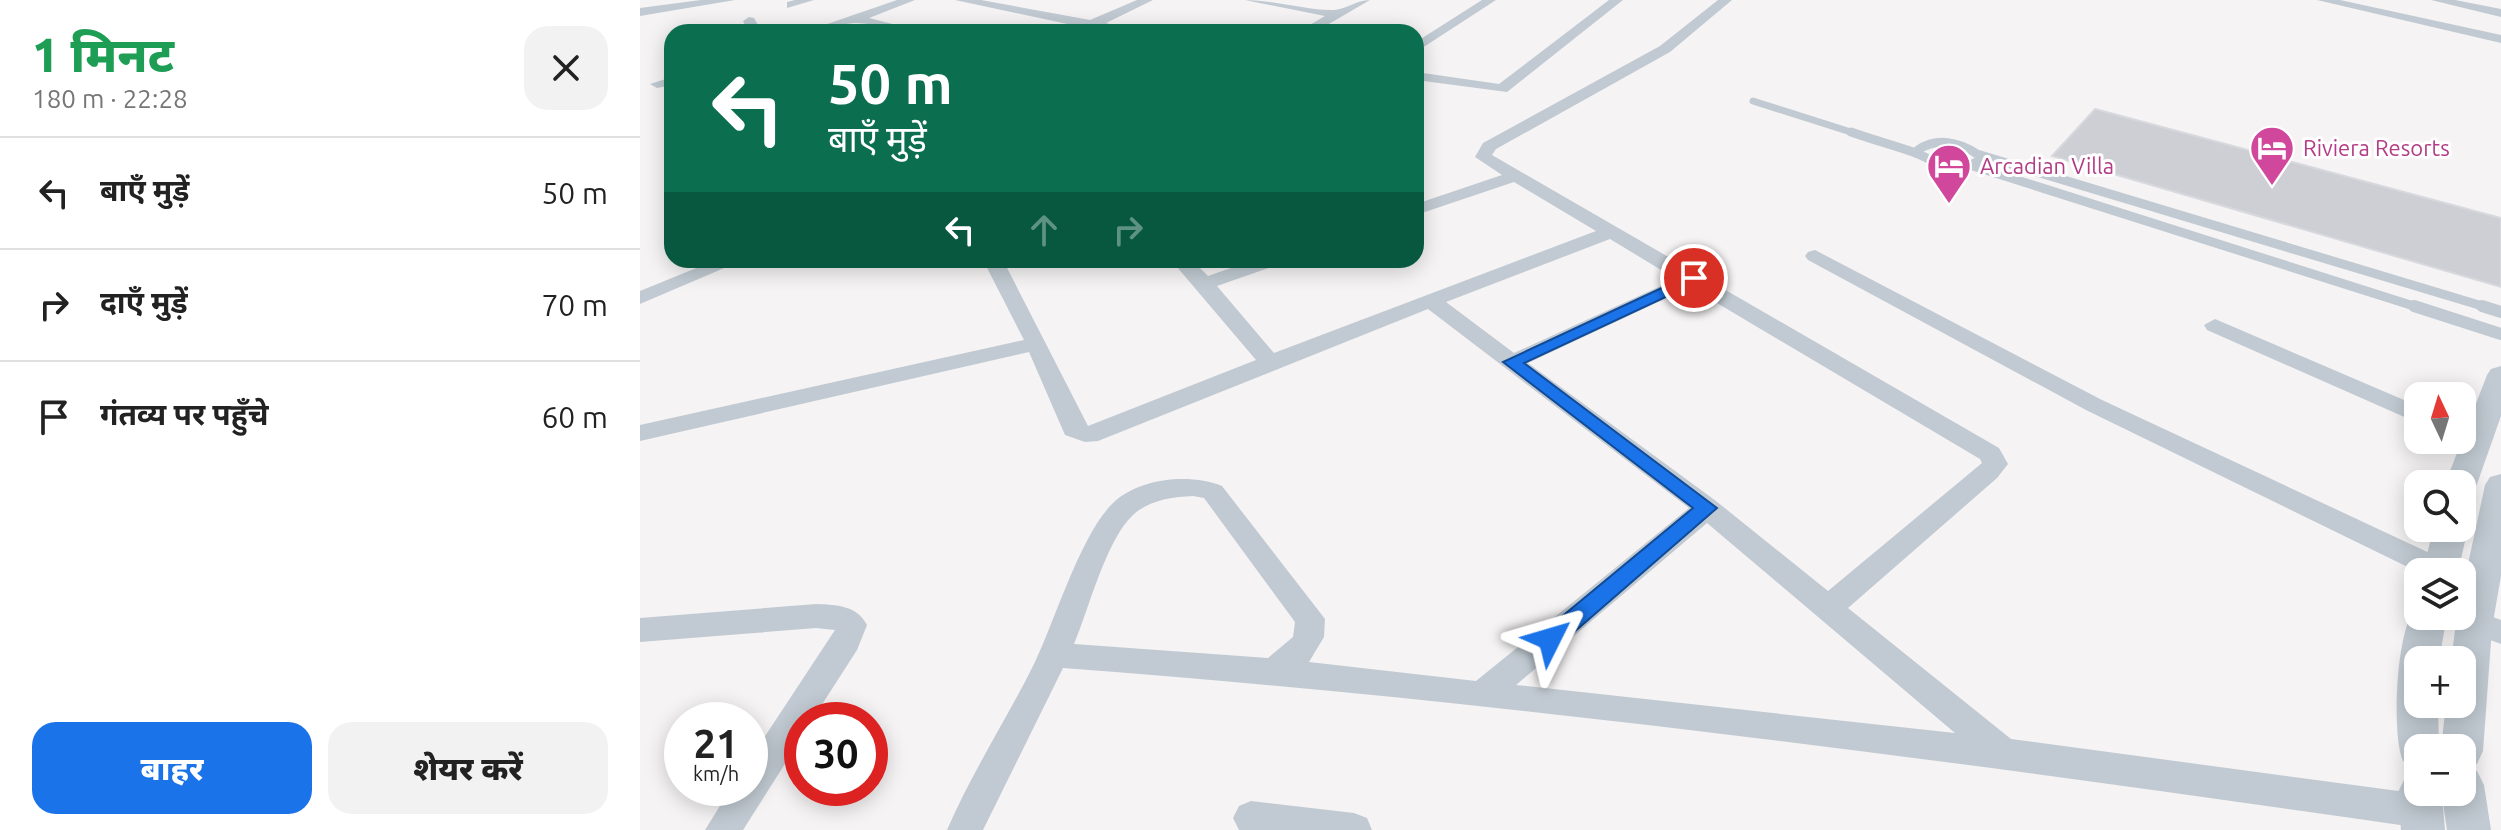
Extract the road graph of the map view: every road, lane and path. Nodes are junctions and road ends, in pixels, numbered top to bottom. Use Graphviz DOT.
graph roads {
  1 [pos="687,0"];
  2 [pos="729,0"];
  3 [pos="808,0"];
  4 [pos="909,0"];
  5 [pos="961,0"];
  6 [pos="1147,0"];
  7 [pos="1251,0"];
  8 [pos="1364,0"];
  9 [pos="1490,0"];
  10 [pos="1617,0"];
  11 [pos="1726,0"];
  12 [pos="2323,0"];
  13 [pos="2437,0"];
  14 [pos="1277,2"];
  15 [pos="791,5"];
  16 [pos="673,8"];
  17 [pos="640,12"];
  18 [pos="2501,13"];
  19 [pos="1337,14"];
  20 [pos="854,19"];
  21 [pos="837,24"];
  22 [pos="878,24"];
  23 [pos="1087,24"];
  24 [pos="1094,24"];
  25 [pos="1319,24"];
  26 [pos="2501,39"];
  27 [pos="1424,43"];
  28 [pos="1424,77"];
  29 [pos="1753,101"];
  30 [pos="1918,154"];
  31 [pos="1977,154"];
  32 [pos="1973,166"];
  33 [pos="1513,177"];
  34 [pos="1424,207"];
  35 [pos="1615,231"];
  36 [pos="2272,243"];
  37 [pos="1815,256"];
  38 [pos="2257,256"];
  39 [pos="713,268"];
  40 [pos="997,268"];
  41 [pos="1189,268"];
  42 [pos="1250,268"];
  43 [pos="1694,278"];
  44 [pos="1204,284"];
  45 [pos="640,298"];
  46 [pos="1431,301"];
  47 [pos="2501,312"];
  48 [pos="2215,325"];
  49 [pos="2501,334"];
  50 [pos="1037,344"];
  51 [pos="1270,362"];
  52 [pos="1512,362"];
  53 [pos="2501,375"];
  54 [pos="2404,409"];
  55 [pos="2476,423"];
  56 [pos="640,433"];
  57 [pos="2501,485"];
  58 [pos="1707,508"];
  59 [pos="2411,558"];
  60 [pos="1828,608"];
  61 [pos="2488,627"];
  62 [pos="640,630"];
  63 [pos="1053,655"];
  64 [pos="1272,671"];
  65 [pos="1482,695"];
  66 [pos="2466,734"];
  67 [pos="2003,753"];
  68 [pos="2465,806"];
  69 [pos="2422,811"];
  70 [pos="1251,818"];
  71 [pos="723,830"];
  72 [pos="965,830"];
  73 [pos="1354,830"];
  74 [pos="2469,830"];
  1 -- 16 [label="street"];
  2 -- 16 [label="street"];
  3 -- 15 [label="street"];
  4 -- 20 [label="street"];
  5 -- 23 [label="street"];
  6 -- 24 [label="street"];
  7 -- 14 [label="street"];
  8 -- 19 [label="street"];
  9 -- 27 [label="street"];
  10 -- 28 [label="street"];
  11 -- 33 [label="street"];
  12 -- 26 [label="street"];
  13 -- 18 [label="street"];
  14 -- 19 [label="street"];
  16 -- 17 [label="street"];
  19 -- 25 [label="street"];
  20 -- 21 [label="street"];
  20 -- 22 [label="street"];
  29 -- 30 [label="lane"];
  30 -- 31 [label="lane"];
  30 -- 32 [label="lane"];
  31 -- 32 [label="lane"];
  31 -- 36 [label="lane"];
  32 -- 38 [label="lane"];
  33 -- 34 [label="street"];
  33 -- 35 [label="street"];
  35 -- 43 [label="street"];
  35 -- 46 [label="street"];
  36 -- 38 [label="lane"];
  36 -- 47 [label="lane"];
  37 -- 59 [label="street"];
  38 -- 49 [label="lane"];
  39 -- 45 [label="street"];
  40 -- 50 [label="street"];
  41 -- 44 [label="street"];
  42 -- 44 [label="street"];
  43 -- 52 [label="street"];
  43 -- 60 [label="street"];
  44 -- 51 [label="street"];
  46 -- 51 [label="street"];
  46 -- 52 [label="street"];
  48 -- 54 [label="street"];
  50 -- 51 [label="street"];
  50 -- 56 [label="street"];
  52 -- 58 [label="street"];
  53 -- 55 [label="street"];
  57 -- 61 [label="street"];
  58 -- 60 [label="street"];
  58 -- 65 [label="street"];
  60 -- 67 [label="street"];
  61 -- 66 [label="street"];
  62 -- 71 [label="street"];
  63 -- 64 [label="street"];
  63 -- 64 [label="street"];
  63 -- 72 [label="street"];
  64 -- 65 [label="street"];
  65 -- 67 [label="street"];
  67 -- 69 [label="street"];
  68 -- 74 [label="street"];
  70 -- 73 [label="street"];
}
